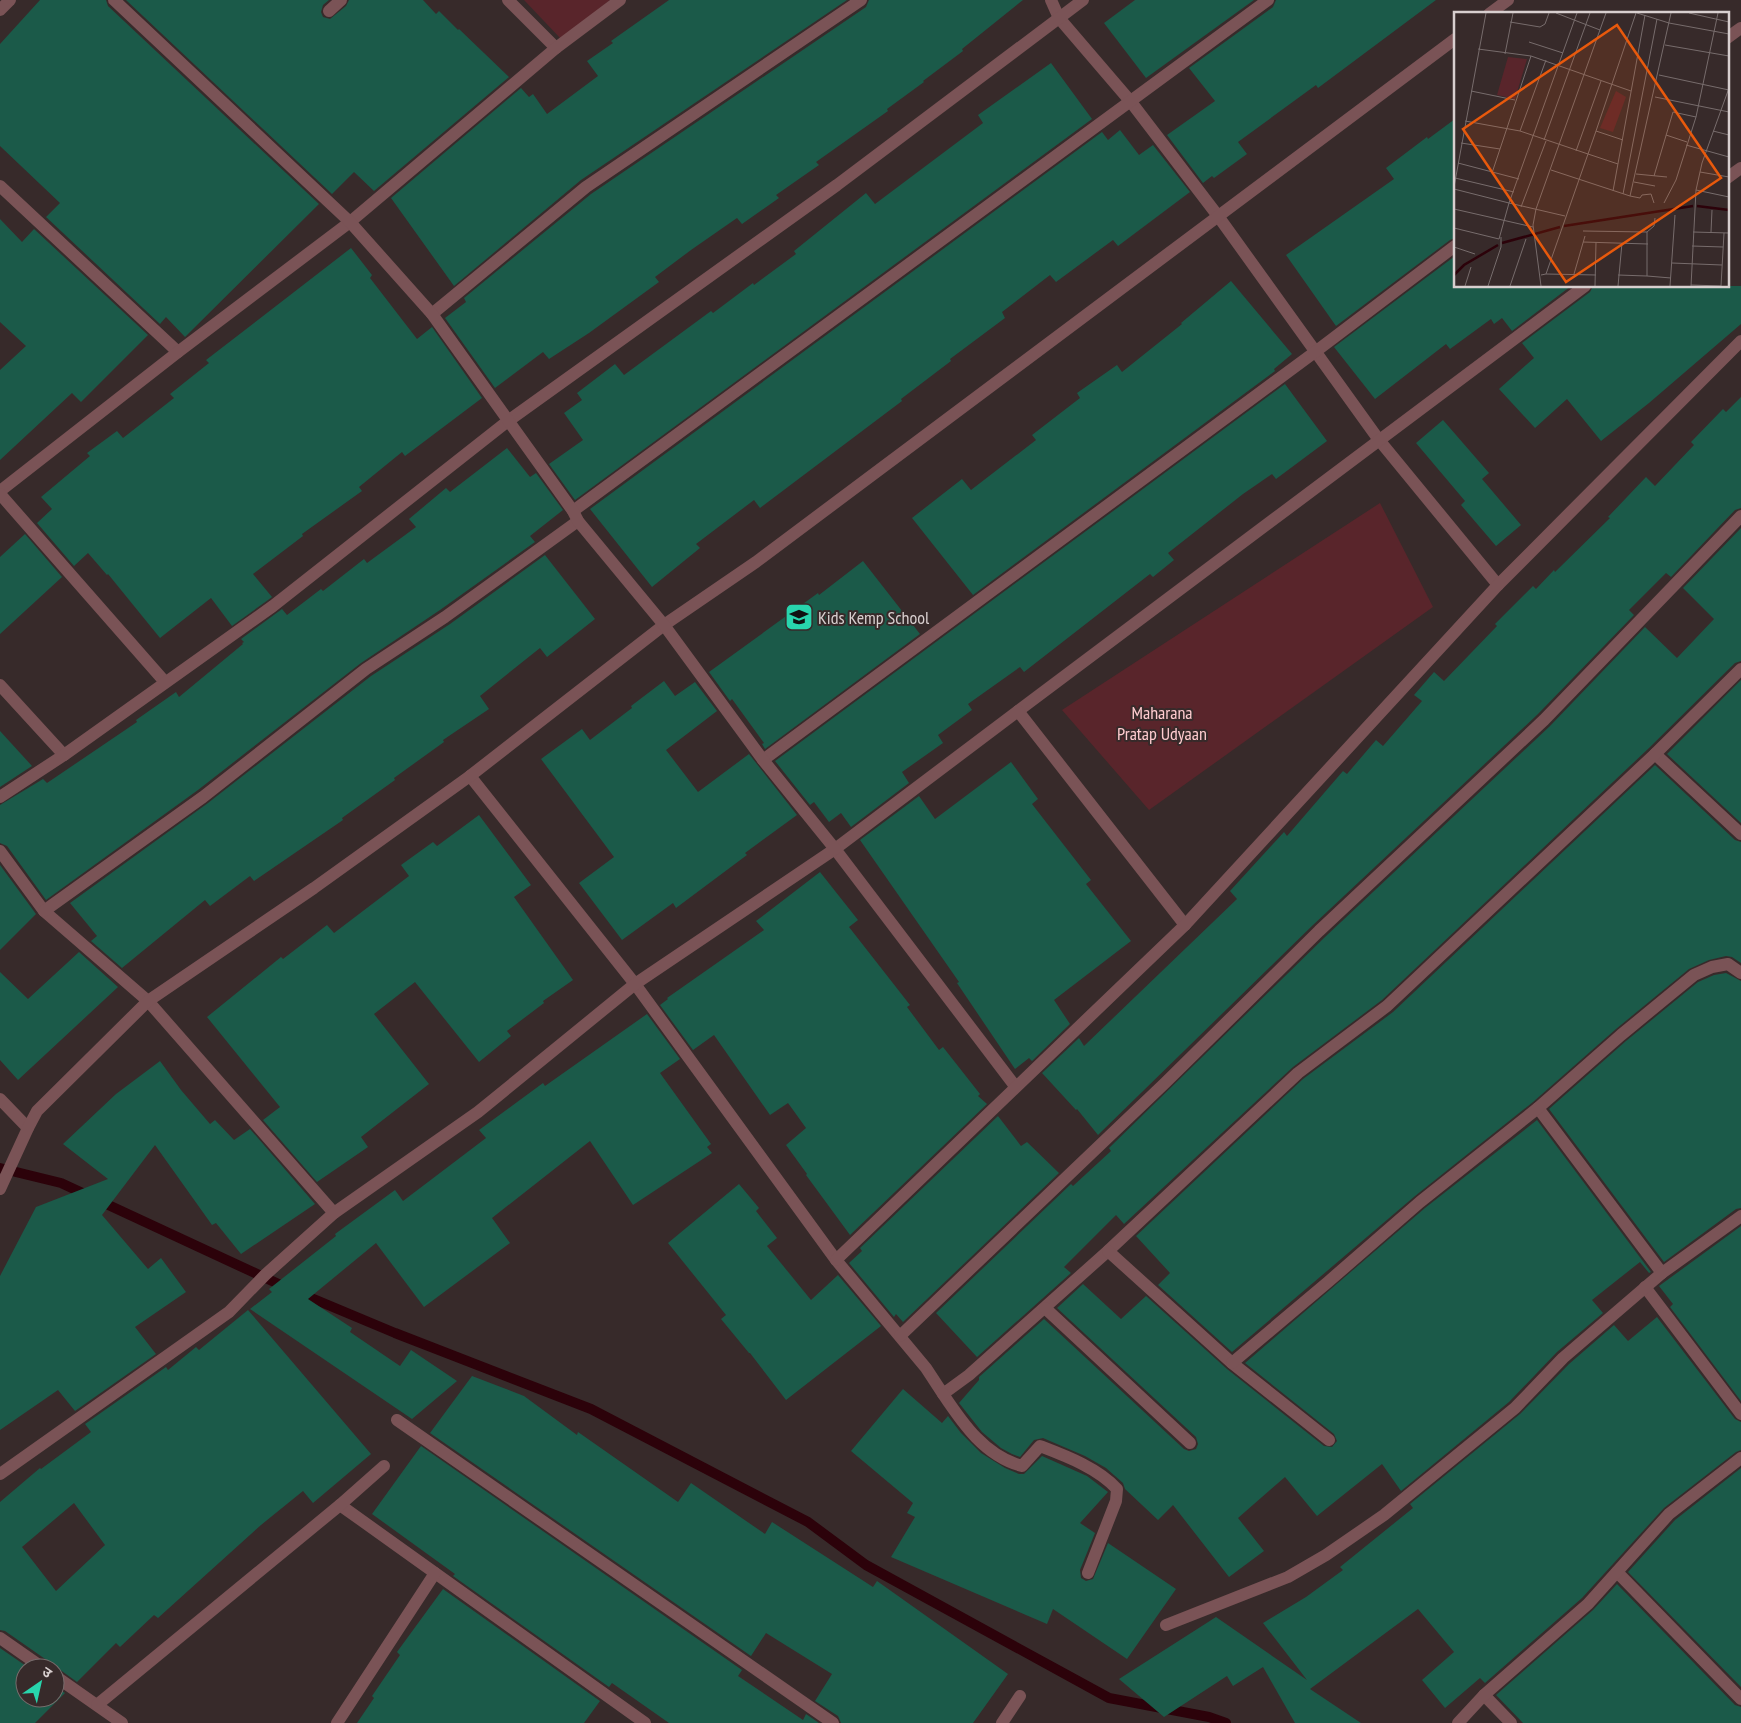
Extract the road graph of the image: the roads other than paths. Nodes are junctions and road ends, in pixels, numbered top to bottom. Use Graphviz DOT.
graph roads {
  1 [pos="10,0"];
  2 [pos="114,0"];
  3 [pos="341,0"];
  4 [pos="508,0"];
  5 [pos="620,0"];
  6 [pos="861,0"];
  7 [pos="1051,0"];
  8 [pos="1083,0"];
  9 [pos="1268,0"];
  10 [pos="1508,0"];
  11 [pos="0,10"];
  12 [pos="329,11"];
  13 [pos="1492,12"];
  14 [pos="1059,18"];
  15 [pos="1741,28"];
  16 [pos="1728,37"];
  17 [pos="1454,41"];
  18 [pos="556,48"];
  19 [pos="1131,102"];
  20 [pos="1741,168"];
  21 [pos="1728,177"];
  22 [pos="0,186"];
  23 [pos="1218,216"];
  24 [pos="350,222"];
  25 [pos="1454,247"];
  26 [pos="1582,288"];
  27 [pos="432,314"];
  28 [pos="1741,341"];
  29 [pos="178,352"];
  30 [pos="1315,352"];
  31 [pos="508,421"];
  32 [pos="1379,440"];
  33 [pos="0,492"];
  34 [pos="576,516"];
  35 [pos="1741,516"];
  36 [pos="1498,585"];
  37 [pos="664,625"];
  38 [pos="1741,669"];
  39 [pos="166,682"];
  40 [pos="0,685"];
  41 [pos="1018,711"];
  42 [pos="1655,754"];
  43 [pos="64,756"];
  44 [pos="763,760"];
  45 [pos="470,776"];
  46 [pos="0,797"];
  47 [pos="1741,834"];
  48 [pos="835,849"];
  49 [pos="0,851"];
  50 [pos="44,911"];
  51 [pos="1185,925"];
  52 [pos="1741,973"];
  53 [pos="635,984"];
  54 [pos="148,1001"];
  55 [pos="1015,1086"];
  56 [pos="0,1099"];
  57 [pos="1538,1108"];
  58 [pos="28,1128"];
  59 [pos="0,1189"];
  60 [pos="334,1213"];
  61 [pos="1741,1216"];
  62 [pos="1108,1251"];
  63 [pos="836,1260"];
  64 [pos="1662,1273"];
  65 [pos="1645,1287"];
  66 [pos="1045,1308"];
  67 [pos="900,1336"];
  68 [pos="1232,1363"];
  69 [pos="943,1394"];
  70 [pos="1741,1414"];
  71 [pos="397,1420"];
  72 [pos="1329,1440"];
  73 [pos="1190,1443"];
  74 [pos="1741,1458"];
  75 [pos="384,1466"];
  76 [pos="0,1474"];
  77 [pos="340,1506"];
  78 [pos="1088,1572"];
  79 [pos="1616,1572"];
  80 [pos="435,1573"];
  81 [pos="1166,1625"];
  82 [pos="0,1638"];
  83 [pos="29,1658"];
  84 [pos="65,1683"];
  85 [pos="1484,1695"];
  86 [pos="1020,1696"];
  87 [pos="1741,1699"];
  88 [pos="97,1706"];
  89 [pos="627,1718"];
  90 [pos="122,1723"];
  91 [pos="337,1723"];
  92 [pos="645,1723"];
  93 [pos="833,1723"];
  94 [pos="1002,1723"];
  95 [pos="1458,1723"];
  96 [pos="1511,1723"];
  1 -- 11 [label="street"];
  2 -- 24 [label="street"];
  3 -- 12 [label="street"];
  4 -- 18 [label="street"];
  5 -- 18 [label="street"];
  6 -- 27 [label="street"];
  7 -- 14 [label="street"];
  8 -- 14 [label="street"];
  9 -- 19 [label="street"];
  10 -- 13 [label="street"];
  14 -- 19 [label="street"];
  14 -- 31 [label="street"];
  15 -- 16 [label="street"];
  17 -- 23 [label="street"];
  18 -- 24 [label="street"];
  19 -- 23 [label="street"];
  19 -- 34 [label="street"];
  20 -- 21 [label="street"];
  22 -- 29 [label="street"];
  23 -- 30 [label="street"];
  23 -- 37 [label="street"];
  24 -- 27 [label="street"];
  24 -- 29 [label="street"];
  25 -- 30 [label="street"];
  26 -- 32 [label="street"];
  27 -- 31 [label="street"];
  28 -- 36 [label="street"];
  29 -- 33 [label="street"];
  30 -- 32 [label="street"];
  30 -- 44 [label="street"];
  31 -- 34 [label="street"];
  31 -- 39 [label="street"];
  32 -- 36 [label="street"];
  32 -- 41 [label="street"];
  33 -- 39 [label="street"];
  34 -- 37 [label="street"];
  34 -- 50 [label="street"];
  35 -- 67 [label="street"];
  36 -- 51 [label="street"];
  37 -- 44 [label="street"];
  37 -- 45 [label="street"];
  38 -- 42 [label="street"];
  39 -- 43 [label="street"];
  40 -- 43 [label="street"];
  41 -- 48 [label="street"];
  41 -- 51 [label="street"];
  42 -- 47 [label="street"];
  42 -- 62 [label="street"];
  43 -- 46 [label="street"];
  44 -- 48 [label="street"];
  45 -- 53 [label="street"];
  45 -- 54 [label="street"];
  48 -- 53 [label="street"];
  48 -- 55 [label="street"];
  49 -- 50 [label="street"];
  50 -- 54 [label="street"];
  51 -- 55 [label="street"];
  52 -- 57 [label="street"];
  53 -- 60 [label="street"];
  53 -- 63 [label="street"];
  54 -- 58 [label="street"];
  54 -- 60 [label="street"];
  55 -- 63 [label="street"];
  56 -- 58 [label="street"];
  57 -- 64 [label="street"];
  57 -- 68 [label="street"];
  58 -- 59 [label="street"];
  60 -- 76 [label="street"];
  61 -- 64 [label="street"];
  62 -- 66 [label="street"];
  62 -- 68 [label="street"];
  63 -- 67 [label="street"];
  64 -- 65 [label="street"];
  65 -- 70 [label="street"];
  65 -- 81 [label="street"];
  66 -- 69 [label="street"];
  66 -- 73 [label="street"];
  67 -- 69 [label="street"];
  68 -- 72 [label="street"];
  69 -- 78 [label="street"];
  71 -- 93 [label="street"];
  74 -- 79 [label="street"];
  75 -- 77 [label="street"];
  77 -- 80 [label="street"];
  77 -- 88 [label="street"];
  79 -- 85 [label="street"];
  79 -- 87 [label="street"];
  80 -- 89 [label="street"];
  80 -- 91 [label="street"];
  82 -- 83 [label="street"];
  84 -- 88 [label="street"];
  85 -- 95 [label="street"];
  85 -- 96 [label="street"];
  86 -- 94 [label="street"];
  88 -- 90 [label="street"];
  89 -- 92 [label="street"];
}
